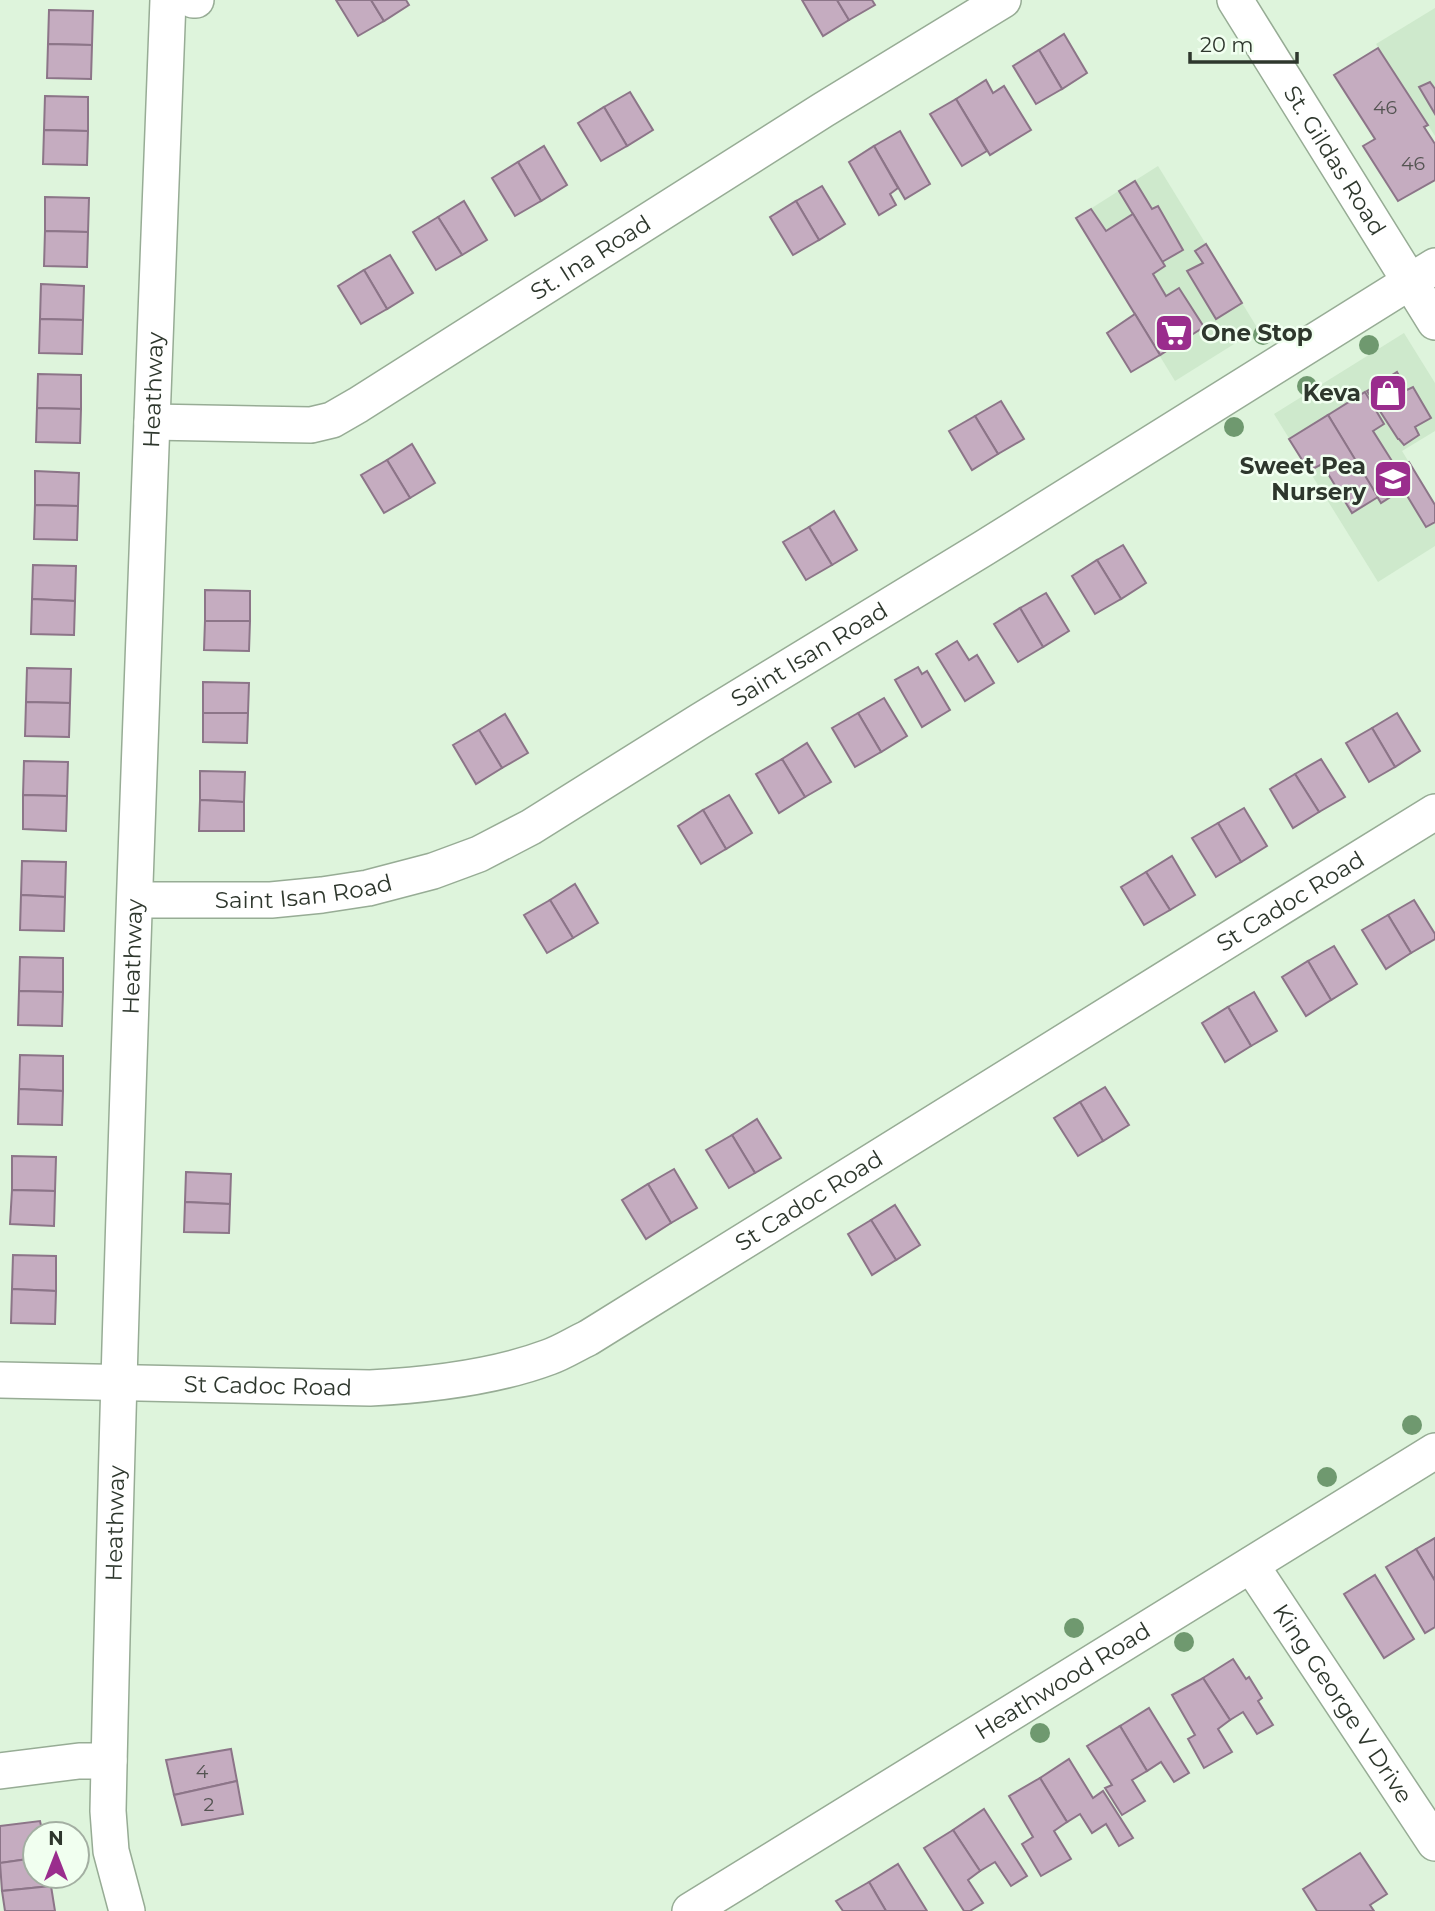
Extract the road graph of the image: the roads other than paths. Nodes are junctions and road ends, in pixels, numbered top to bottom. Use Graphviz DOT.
graph roads {
  1 [pos="168,0"];
  2 [pos="1003,0"];
  3 [pos="1235,0"];
  4 [pos="1423,274"];
  5 [pos="1435,323"];
  6 [pos="152,422"];
  7 [pos="1435,813"];
  8 [pos="136,900"];
  9 [pos="0,1380"];
  10 [pos="119,1382"];
  11 [pos="1435,1451"];
  12 [pos="1251,1565"];
  13 [pos="109,1761"];
  14 [pos="0,1772"];
  15 [pos="1435,1843"];
  16 [pos="127,1911"];
  17 [pos="690,1911"];
  1 -- 6 [label="street, Heathway"];
  2 -- 6 [label="street, St. Ina Road"];
  3 -- 4 [label="street, St. Gildas Road"];
  4 -- 5 [label="street, St. Gildas Road"];
  4 -- 8 [label="street, Saint Isan Road"];
  6 -- 8 [label="street, Heathway"];
  7 -- 10 [label="street, St Cadoc Road"];
  8 -- 10 [label="street, Heathway"];
  9 -- 10 [label="street, St Cadoc Road"];
  10 -- 13 [label="street, Heathway"];
  11 -- 12 [label="street, Heathwood Road"];
  12 -- 15 [label="street, King George V Drive"];
  12 -- 17 [label="street, Heathwood Road"];
  13 -- 14 [label="street"];
  13 -- 16 [label="street, Heathway"];
}
